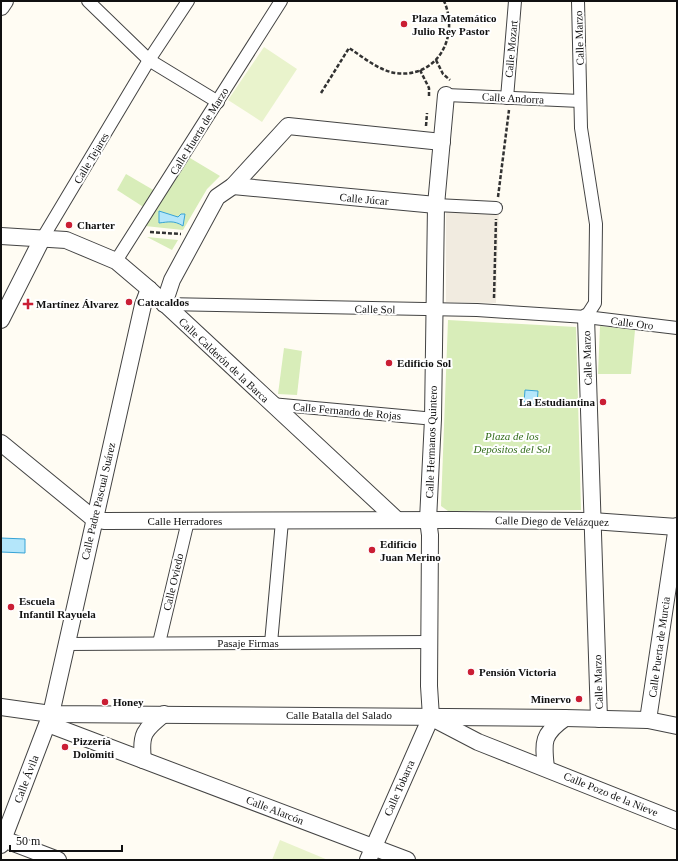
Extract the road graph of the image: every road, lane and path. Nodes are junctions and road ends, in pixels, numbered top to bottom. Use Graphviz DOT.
graph roads {
  1 [pos="5,1"];
  2 [pos="88,1"];
  3 [pos="188,1"];
  4 [pos="281,1"];
  5 [pos="444,1"];
  6 [pos="515,1"];
  7 [pos="578,1"];
  8 [pos="1,7"];
  9 [pos="150,60"];
  10 [pos="436,60"];
  11 [pos="420,70"];
  12 [pos="449,88"];
  13 [pos="321,93"];
  14 [pos="509,98"];
  15 [pos="429,101"];
  16 [pos="580,101"];
  17 [pos="218,102"];
  18 [pos="428,108"];
  19 [pos="426,128"];
  20 [pos="506,133"];
  21 [pos="442,142"];
  22 [pos="233,186"];
  23 [pos="436,205"];
  24 [pos="496,208"];
  25 [pos="136,231"];
  26 [pos="196,235"];
  27 [pos="1,236"];
  28 [pos="42,239"];
  29 [pos="116,261"];
  30 [pos="149,289"];
  31 [pos="164,304"];
  32 [pos="436,310"];
  33 [pos="586,317"];
  34 [pos="1,320"];
  35 [pos="677,328"];
  36 [pos="271,404"];
  37 [pos="424,418"];
  38 [pos="1,443"];
  39 [pos="94,518"];
  40 [pos="396,520"];
  41 [pos="428,520"];
  42 [pos="188,521"];
  43 [pos="282,521"];
  44 [pos="592,521"];
  45 [pos="677,526"];
  46 [pos="429,642"];
  47 [pos="159,643"];
  48 [pos="271,643"];
  49 [pos="66,644"];
  50 [pos="1,707"];
  51 [pos="164,714"];
  52 [pos="431,717"];
  53 [pos="566,718"];
  54 [pos="49,719"];
  55 [pos="599,719"];
  56 [pos="648,720"];
  57 [pos="677,726"];
  58 [pos="143,760"];
  59 [pos="546,768"];
  60 [pos="677,821"];
  61 [pos="2,842"];
  62 [pos="371,854"];
  63 [pos="58,860"];
  64 [pos="407,860"];
  1 -- 8 [label="street"];
  2 -- 9 [label="street"];
  3 -- 9 [label="street, Calle Tejares"];
  4 -- 17 [label="street, Calle Huerta de Marzo"];
  5 -- 10 [label="path"];
  6 -- 14 [label="street, Calle Mozart"];
  7 -- 16 [label="street, Calle Marzo"];
  9 -- 17 [label="street"];
  9 -- 28 [label="street, Calle Tejares"];
  10 -- 11 [label="path"];
  10 -- 12 [label="path"];
  11 -- 13 [label="path"];
  11 -- 15 [label="path"];
  12 -- 14 [label="street, Calle Andorra"];
  12 -- 21 [label="street, Calle Hermanos Quintero"];
  14 -- 16 [label="street, Calle Andorra"];
  14 -- 20 [label="path"];
  16 -- 33 [label="street, Calle Marzo"];
  17 -- 25 [label="street, Calle Huerta de Marzo"];
  18 -- 19 [label="path"];
  21 -- 22 [label="street"];
  21 -- 23 [label="street, Calle Hermanos Quintero"];
  22 -- 23 [label="street, Calle Júcar"];
  22 -- 26 [label="street"];
  23 -- 24 [label="street, Calle Júcar"];
  23 -- 32 [label="street, Calle Hermanos Quintero"];
  25 -- 26 [label="path"];
  25 -- 29 [label="street, Calle Huerta de Marzo"];
  26 -- 31 [label="street"];
  27 -- 28 [label="street, Calle Calderón de la Barca"];
  28 -- 29 [label="street, Calle Calderón de la Barca"];
  28 -- 34 [label="street, Calle Tejares"];
  29 -- 30 [label="street, Calle Calderón de la Barca"];
  30 -- 31 [label="street, Calle Calderón de la Barca"];
  30 -- 39 [label="street, Calle Padre Pascual Suárez"];
  31 -- 32 [label="street, Calle Sol"];
  31 -- 36 [label="street, Calle Calderón de la Barca"];
  32 -- 33 [label="street, Calle Sol"];
  32 -- 41 [label="street, Calle Hermanos Quintero"];
  33 -- 35 [label="street, Calle Oro"];
  33 -- 44 [label="street, Calle Marzo"];
  36 -- 37 [label="street, Calle Fernando de Rojas"];
  36 -- 40 [label="street, Calle Calderón de la Barca"];
  38 -- 39 [label="street"];
  39 -- 42 [label="street, Calle Herradores"];
  39 -- 49 [label="street, Calle Padre Pascual Suárez"];
  40 -- 41 [label="street"];
  40 -- 43 [label="street, Calle Herradores"];
  41 -- 44 [label="street, Calle Diego de Velázquez"];
  41 -- 46 [label="street, Calle Hermanos Quintero"];
  42 -- 43 [label="street, Calle Herradores"];
  42 -- 47 [label="street, Calle Oviedo"];
  43 -- 48 [label="street"];
  44 -- 45 [label="street, Calle Diego de Velázquez"];
  44 -- 55 [label="street, Calle Marzo"];
  45 -- 56 [label="street, Calle Puerta de Murcia"];
  46 -- 48 [label="street, Pasaje Firmas"];
  46 -- 52 [label="street, Calle Hermanos Quintero"];
  47 -- 48 [label="street, Pasaje Firmas"];
  47 -- 49 [label="street, Pasaje Firmas"];
  49 -- 54 [label="street, Calle Padre Pascual Suárez"];
  50 -- 54 [label="street, Calle Batalla del Salado"];
  51 -- 52 [label="street, Calle Batalla del Salado"];
  51 -- 54 [label="street, Calle Batalla del Salado"];
  51 -- 58 [label="street"];
  52 -- 53 [label="street, Calle Batalla del Salado"];
  52 -- 59 [label="street, Calle Pozo de la Nieve"];
  52 -- 62 [label="street, Calle Tobarra"];
  53 -- 55 [label="street, Calle Batalla del Salado"];
  53 -- 59 [label="street"];
  54 -- 58 [label="street, Calle Alarcón"];
  54 -- 61 [label="street, Calle Ávila"];
  55 -- 56 [label="street, Calle Batalla del Salado"];
  56 -- 57 [label="street, Calle Batalla del Salado"];
  58 -- 62 [label="street, Calle Alarcón"];
  59 -- 60 [label="street, Calle Pozo de la Nieve"];
  61 -- 63 [label="street"];
  62 -- 64 [label="street, Calle Alarcón"];
}
